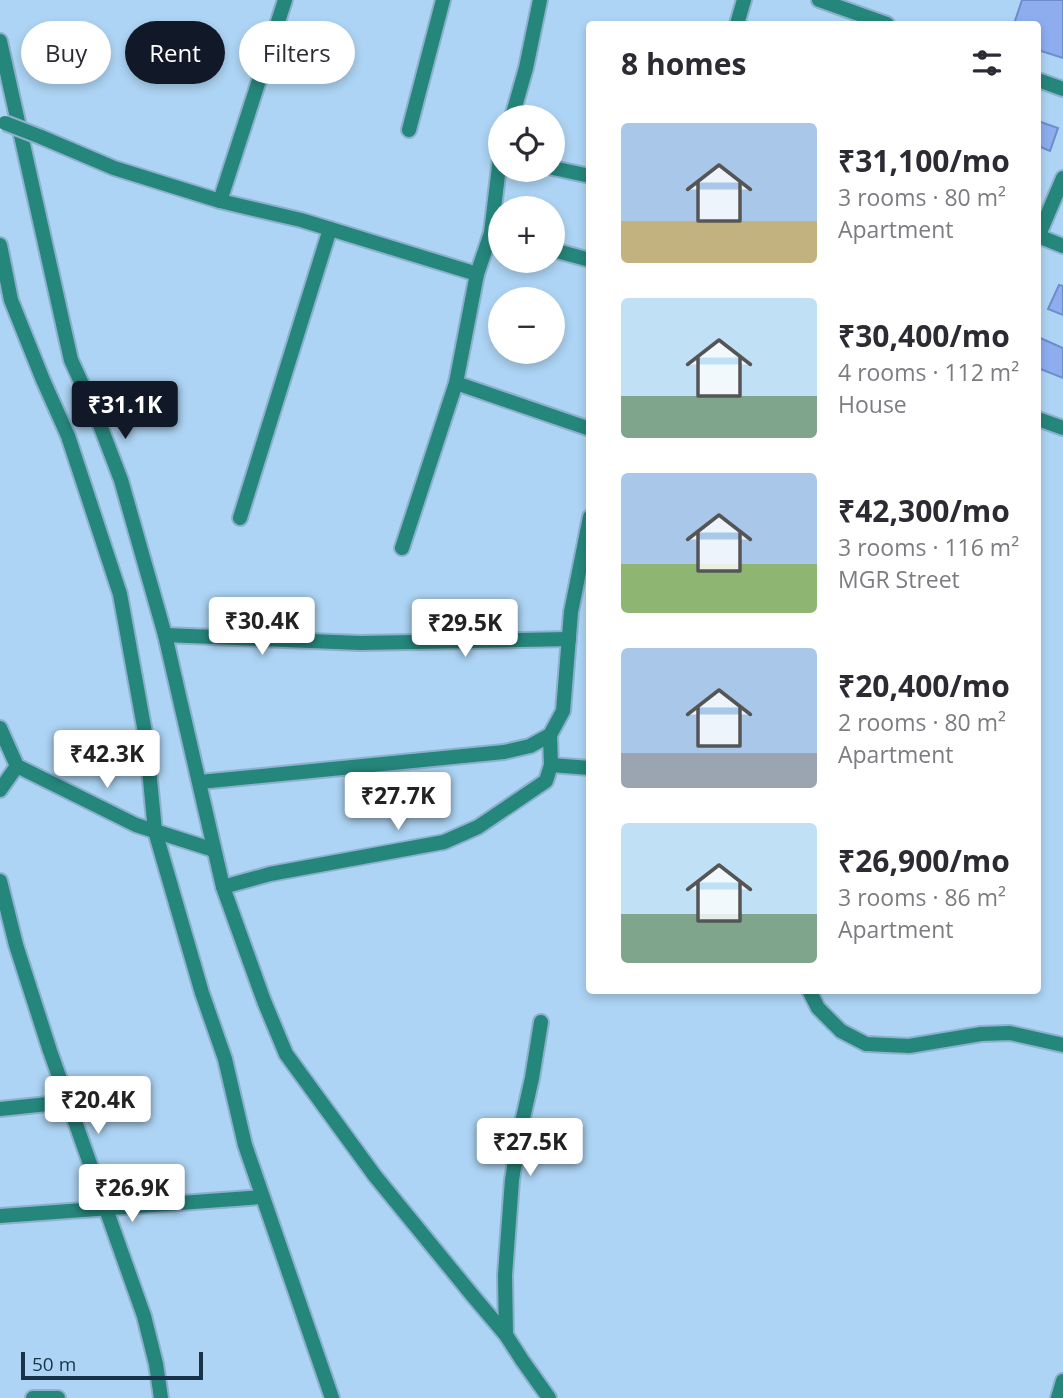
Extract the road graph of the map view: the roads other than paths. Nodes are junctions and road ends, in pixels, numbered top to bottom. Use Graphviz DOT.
graph roads {
  1 [pos="285,0"];
  2 [pos="443,0"];
  3 [pos="540,0"];
  4 [pos="744,0"];
  5 [pos="819,0"];
  6 [pos="738,21"];
  7 [pos="878,21"];
  8 [pos="0,41"];
  9 [pos="1041,81"];
  10 [pos="1063,89"];
  11 [pos="515,105"];
  12 [pos="3,122"];
  13 [pos="409,130"];
  14 [pos="565,171"];
  15 [pos="586,175"];
  16 [pos="1063,178"];
  17 [pos="220,201"];
  18 [pos="330,229"];
  19 [pos="1041,230"];
  20 [pos="1041,238"];
  21 [pos="0,245"];
  22 [pos="1063,246"];
  23 [pos="488,251"];
  24 [pos="565,253"];
  25 [pos="586,259"];
  26 [pos="477,274"];
  27 [pos="456,383"];
  28 [pos="1041,420"];
  29 [pos="586,428"];
  30 [pos="1063,428"];
  31 [pos="240,518"];
  32 [pos="586,537"];
  33 [pos="402,548"];
  34 [pos="166,635"];
  35 [pos="569,639"];
  36 [pos="0,728"];
  37 [pos="550,735"];
  38 [pos="551,765"];
  39 [pos="17,766"];
  40 [pos="586,768"];
  41 [pos="200,782"];
  42 [pos="0,790"];
  43 [pos="155,831"];
  44 [pos="214,850"];
  45 [pos="0,881"];
  46 [pos="223,887"];
  47 [pos="16,945"];
  48 [pos="0,947"];
  49 [pos="811,994"];
  50 [pos="541,1022"];
  51 [pos="1063,1045"];
  52 [pos="67,1102"];
  53 [pos="0,1109"];
  54 [pos="262,1197"];
  55 [pos="105,1209"];
  56 [pos="0,1216"];
  57 [pos="506,1335"];
  58 [pos="1063,1381"];
  59 [pos="33,1398"];
  60 [pos="58,1398"];
  61 [pos="161,1398"];
  62 [pos="332,1398"];
  63 [pos="549,1398"];
  64 [pos="1058,1398"];
  1 -- 17 [label="street"];
  2 -- 13 [label="street"];
  3 -- 11 [label="street"];
  4 -- 6 [label="street"];
  5 -- 7 [label="street"];
  8 -- 34 [label="street"];
  9 -- 10 [label="street"];
  12 -- 17 [label="street, bridge"];
  14 -- 15 [label="street"];
  16 -- 19 [label="street"];
  17 -- 18 [label="street"];
  18 -- 26 [label="street"];
  18 -- 31 [label="street"];
  20 -- 22 [label="street"];
  21 -- 43 [label="street"];
  23 -- 26 [label="street"];
  24 -- 25 [label="street"];
  26 -- 27 [label="street"];
  27 -- 29 [label="street"];
  27 -- 33 [label="street"];
  28 -- 30 [label="street"];
  32 -- 35 [label="street"];
  34 -- 35 [label="street"];
  34 -- 41 [label="street"];
  35 -- 37 [label="street"];
  36 -- 39 [label="street"];
  37 -- 38 [label="street"];
  37 -- 41 [label="street"];
  38 -- 40 [label="street"];
  38 -- 46 [label="street"];
  39 -- 42 [label="street"];
  39 -- 43 [label="street"];
  41 -- 44 [label="street"];
  43 -- 44 [label="street"];
  43 -- 54 [label="street"];
  44 -- 46 [label="street"];
  45 -- 47 [label="street"];
  46 -- 57 [label="street"];
  47 -- 48 [label="street"];
  47 -- 52 [label="street"];
  49 -- 51 [label="street"];
  50 -- 57 [label="street"];
  52 -- 53 [label="street"];
  52 -- 55 [label="street"];
  54 -- 55 [label="street"];
  54 -- 62 [label="street"];
  55 -- 56 [label="street"];
  55 -- 61 [label="street"];
  57 -- 63 [label="street"];
  58 -- 64 [label="street"];
  59 -- 60 [label="street"];
}
